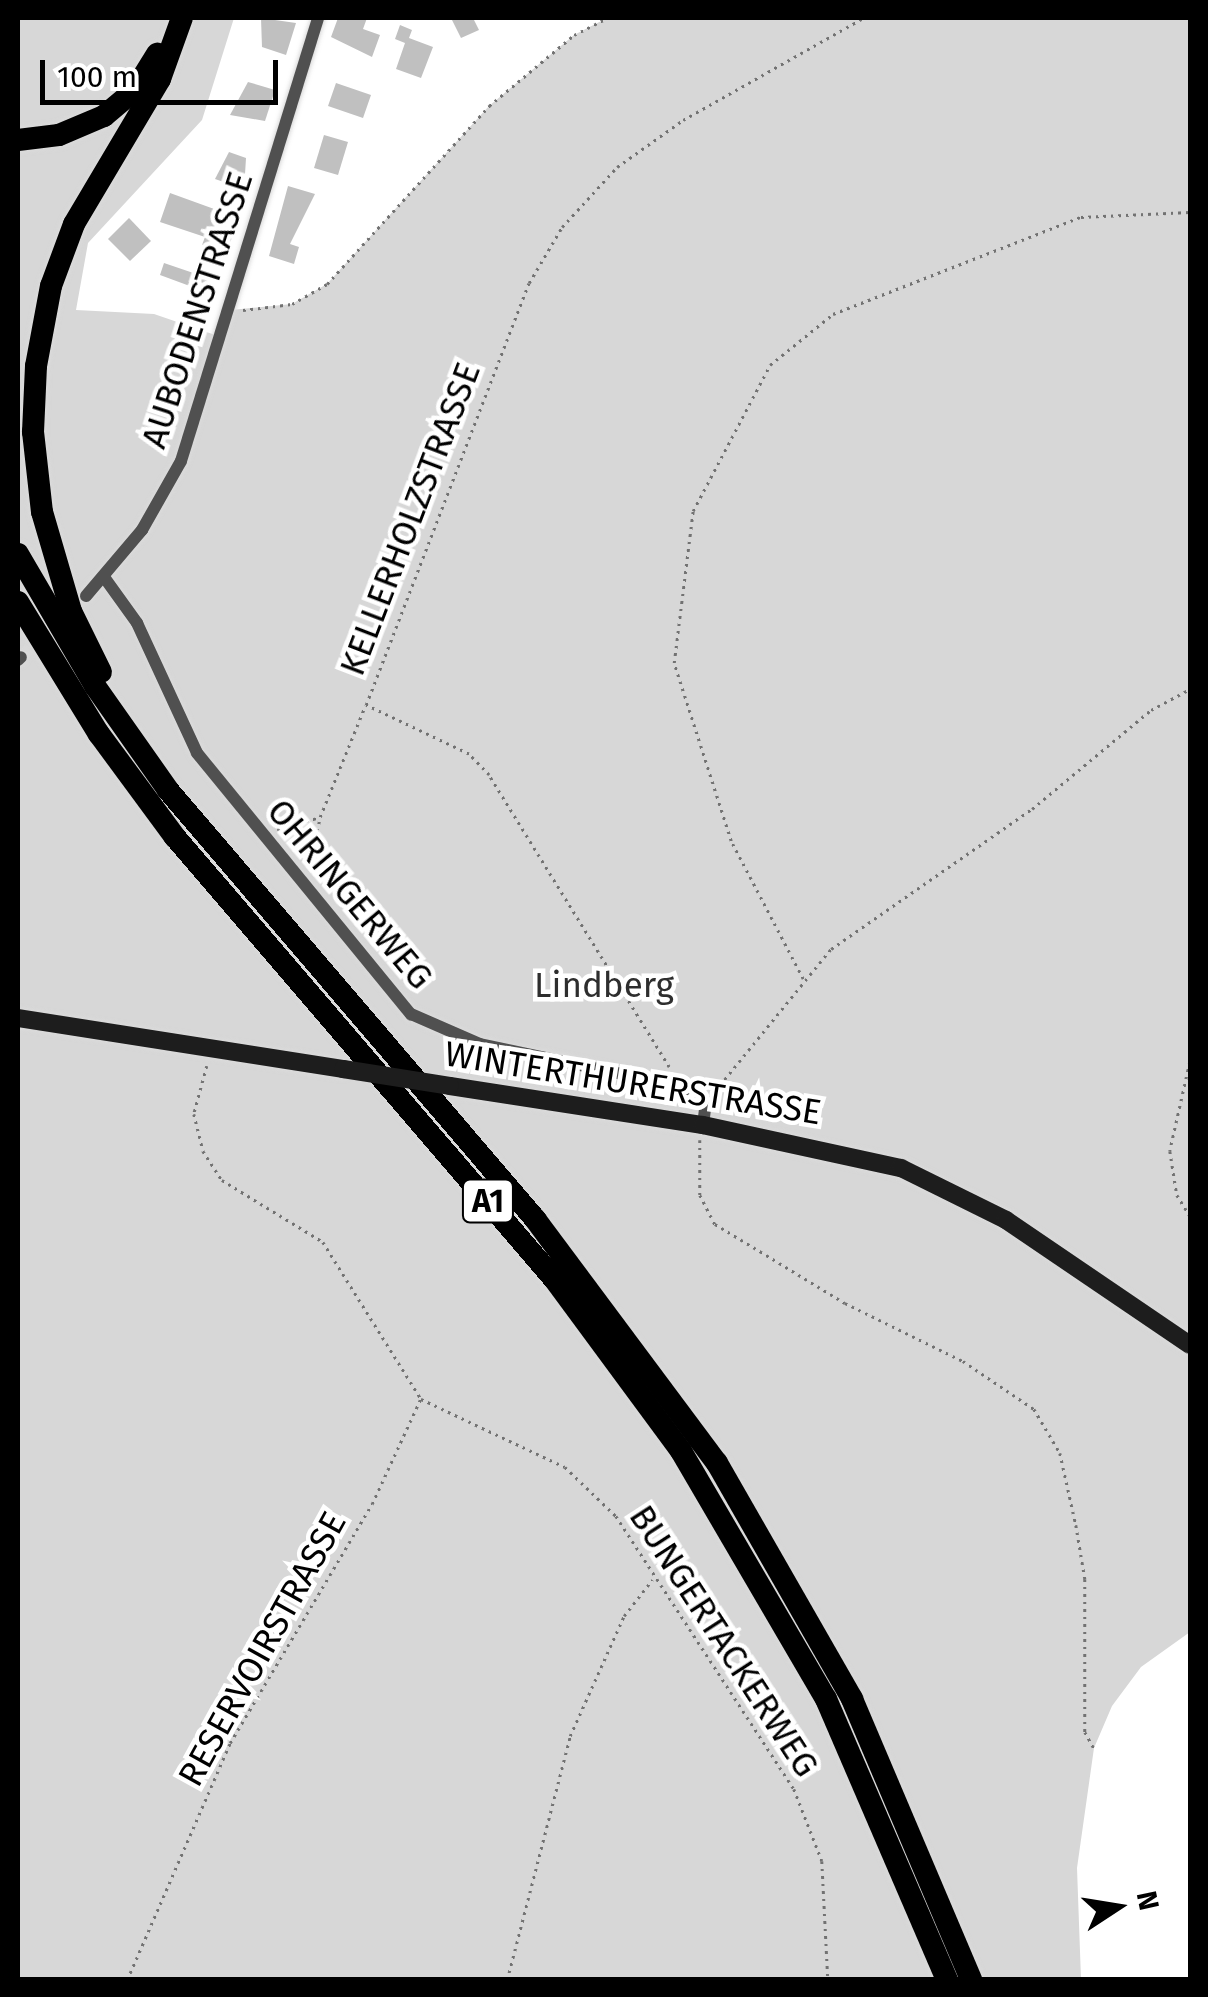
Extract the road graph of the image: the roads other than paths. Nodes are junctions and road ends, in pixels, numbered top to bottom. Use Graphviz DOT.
graph roads {
  1 [pos="168,18"];
  2 [pos="182,18"];
  3 [pos="318,18"];
  4 [pos="18,140"];
  5 [pos="18,554"];
  6 [pos="104,577"];
  7 [pos="86,596"];
  8 [pos="18,602"];
  9 [pos="136,747"];
  10 [pos="18,1018"];
  11 [pos="702,1124"];
  12 [pos="1190,1345"];
  13 [pos="947,1980"];
  14 [pos="971,1980"];
  1 -- 4 [label="highway"];
  2 -- 9 [label="highway, A1"];
  3 -- 6 [label="street, AUBODENSTRASSE"];
  5 -- 9 [label="highway, A1"];
  6 -- 7 [label="street, AUBODENSTRASSE"];
  6 -- 11 [label="street, OHRINGERWEG"];
  8 -- 13 [label="highway, A1"];
  9 -- 14 [label="highway, A1"];
  10 -- 11 [label="main road, WINTERTHURERSTRASSE, bridge"];
  11 -- 12 [label="main road, WINTERTHURERSTRASSE"];
}
